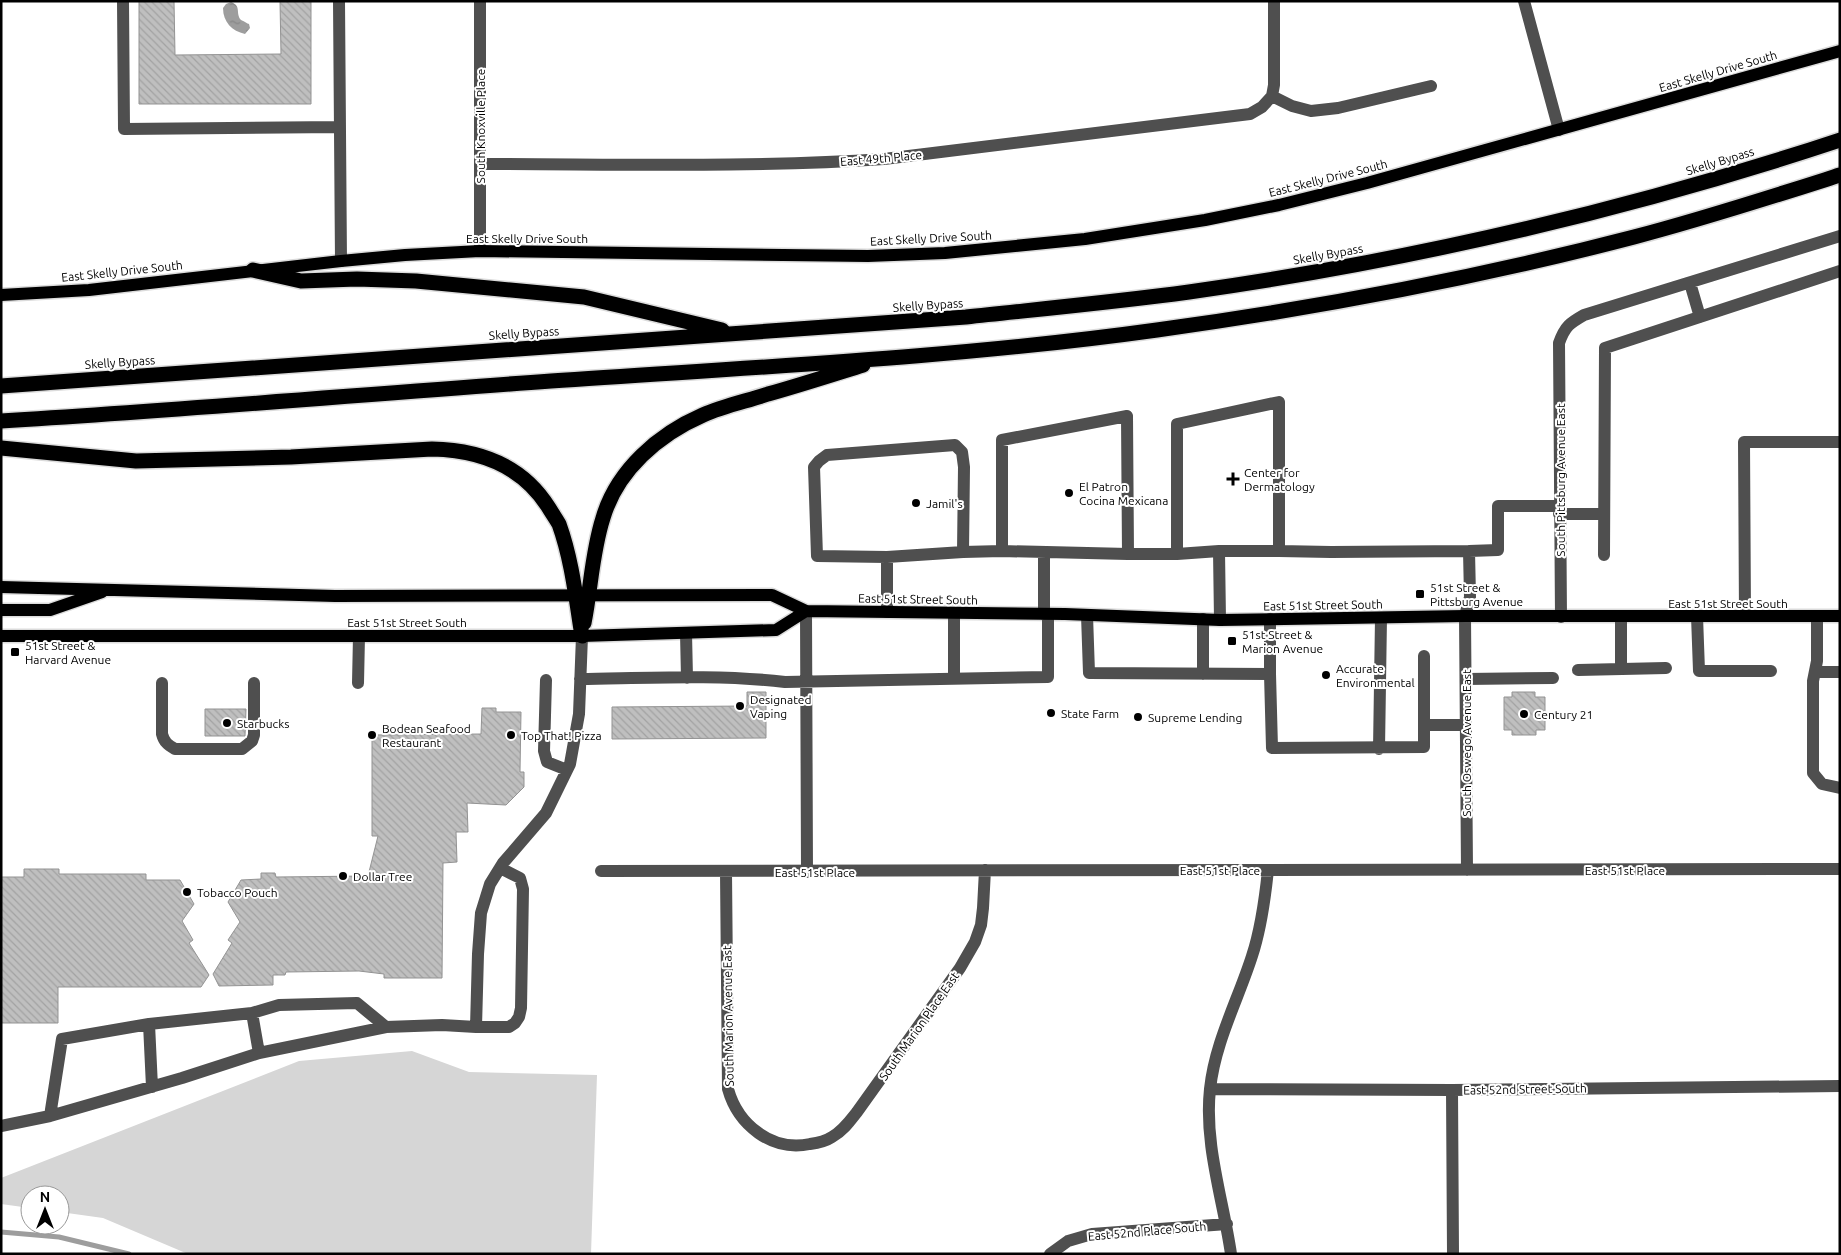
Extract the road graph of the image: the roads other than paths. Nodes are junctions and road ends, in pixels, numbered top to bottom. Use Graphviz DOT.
graph roads {
  1 [pos="123,1"];
  2 [pos="339,1"];
  3 [pos="480,1"];
  4 [pos="1274,1"];
  5 [pos="1524,1"];
  6 [pos="1840,52"];
  7 [pos="1431,86"];
  8 [pos="1272,96"];
  9 [pos="340,127"];
  10 [pos="1559,130"];
  11 [pos="1840,140"];
  12 [pos="480,164"];
  13 [pos="1840,175"];
  14 [pos="1840,236"];
  15 [pos="480,251"];
  16 [pos="341,260"];
  17 [pos="253,270"];
  18 [pos="1840,271"];
  19 [pos="1690,284"];
  20 [pos="1,295"];
  21 [pos="1700,317"];
  22 [pos="738,334"];
  23 [pos="888,358"];
  24 [pos="1,386"];
  25 [pos="1,421"];
  26 [pos="1840,442"];
  27 [pos="1,448"];
  28 [pos="1559,510"];
  29 [pos="1604,514"];
  30 [pos="1002,551"];
  31 [pos="1219,551"];
  32 [pos="1279,551"];
  33 [pos="1469,551"];
  34 [pos="963,552"];
  35 [pos="1044,552"];
  36 [pos="1128,554"];
  37 [pos="1177,554"];
  38 [pos="1604,555"];
  39 [pos="887,557"];
  40 [pos="1,587"];
  41 [pos="109,590"];
  42 [pos="583,595"];
  43 [pos="1,610"];
  44 [pos="806,611"];
  45 [pos="887,612"];
  46 [pos="954,613"];
  47 [pos="1046,614"];
  48 [pos="1087,615"];
  49 [pos="1465,616"];
  50 [pos="1620,616"];
  51 [pos="1697,616"];
  52 [pos="1745,616"];
  53 [pos="1817,616"];
  54 [pos="1840,616"];
  55 [pos="1561,617"];
  56 [pos="1381,618"];
  57 [pos="1203,619"];
  58 [pos="1270,619"];
  59 [pos="1220,620"];
  60 [pos="686,633"];
  61 [pos="1,636"];
  62 [pos="359,636"];
  63 [pos="582,636"];
  64 [pos="1424,656"];
  65 [pos="1666,668"];
  66 [pos="1621,669"];
  67 [pos="1578,670"];
  68 [pos="1771,671"];
  69 [pos="1815,672"];
  70 [pos="1840,672"];
  71 [pos="1203,674"];
  72 [pos="1270,674"];
  73 [pos="687,678"];
  74 [pos="954,678"];
  75 [pos="1553,678"];
  76 [pos="580,679"];
  77 [pos="1466,679"];
  78 [pos="546,680"];
  79 [pos="807,680"];
  80 [pos="162,683"];
  81 [pos="254,683"];
  82 [pos="358,683"];
  83 [pos="1424,725"];
  84 [pos="1466,725"];
  85 [pos="1379,748"];
  86 [pos="567,770"];
  87 [pos="1840,788"];
  88 [pos="500,868"];
  89 [pos="1840,869"];
  90 [pos="985,870"];
  91 [pos="1268,870"];
  92 [pos="1467,870"];
  93 [pos="601,871"];
  94 [pos="726,872"];
  95 [pos="808,872"];
  96 [pos="252,1013"];
  97 [pos="149,1024"];
  98 [pos="386,1027"];
  99 [pos="476,1027"];
  100 [pos="259,1053"];
  101 [pos="152,1086"];
  102 [pos="1840,1086"];
  103 [pos="1210,1089"];
  104 [pos="1452,1090"];
  105 [pos="50,1116"];
  106 [pos="1,1126"];
  107 [pos="801,1146"];
  108 [pos="1227,1224"];
  109 [pos="1050,1254"];
  110 [pos="1231,1254"];
  111 [pos="1453,1254"];
  1 -- 9 [label="street"];
  2 -- 9 [label="street"];
  3 -- 12 [label="street, South Knoxville Place"];
  4 -- 8 [label="street"];
  5 -- 10 [label="street"];
  6 -- 10 [label="main road, East Skelly Drive South"];
  7 -- 8 [label="street"];
  8 -- 12 [label="street, East 49th Place"];
  9 -- 16 [label="street"];
  10 -- 15 [label="main road, East Skelly Drive South"];
  11 -- 22 [label="highway, Skelly Bypass"];
  12 -- 15 [label="street, South Knoxville Place"];
  13 -- 23 [label="highway"];
  14 -- 19 [label="street"];
  15 -- 16 [label="main road, East Skelly Drive South"];
  16 -- 17 [label="main road, East Skelly Drive South"];
  17 -- 20 [label="main road, East Skelly Drive South"];
  17 -- 22 [label="highway"];
  18 -- 21 [label="street"];
  19 -- 21 [label="street"];
  19 -- 28 [label="street, South Pittsburg Avenue East"];
  21 -- 29 [label="street"];
  22 -- 24 [label="highway, Skelly Bypass"];
  23 -- 25 [label="highway"];
  23 -- 42 [label="highway"];
  26 -- 52 [label="street"];
  27 -- 42 [label="highway"];
  28 -- 29 [label="street"];
  28 -- 33 [label="street"];
  28 -- 55 [label="street, South Pittsburg Avenue East"];
  29 -- 38 [label="street"];
  30 -- 34 [label="street"];
  30 -- 35 [label="street"];
  30 -- 36 [label="street"];
  31 -- 32 [label="street"];
  31 -- 37 [label="street"];
  31 -- 59 [label="street"];
  32 -- 33 [label="street"];
  32 -- 37 [label="street"];
  33 -- 49 [label="street, South Oswego Avenue East"];
  34 -- 39 [label="street"];
  34 -- 39 [label="street"];
  35 -- 36 [label="street"];
  35 -- 47 [label="street"];
  36 -- 37 [label="street"];
  39 -- 45 [label="street"];
  40 -- 41 [label="main road, East 51st Street South"];
  41 -- 42 [label="main road, East 51st Street South"];
  41 -- 43 [label="main road"];
  42 -- 44 [label="main road, East 51st Street South"];
  42 -- 63 [label="highway"];
  44 -- 45 [label="main road, East 51st Street South"];
  44 -- 60 [label="main road, East 51st Street South"];
  44 -- 79 [label="street"];
  45 -- 46 [label="main road, East 51st Street South"];
  46 -- 47 [label="main road, East 51st Street South"];
  46 -- 74 [label="street"];
  47 -- 48 [label="main road, East 51st Street South"];
  47 -- 74 [label="street"];
  48 -- 57 [label="main road, East 51st Street South"];
  48 -- 71 [label="street"];
  49 -- 55 [label="main road, East 51st Street South"];
  49 -- 56 [label="main road, East 51st Street South"];
  49 -- 77 [label="street, South Oswego Avenue East"];
  50 -- 51 [label="main road, East 51st Street South"];
  50 -- 55 [label="main road, East 51st Street South"];
  50 -- 66 [label="street"];
  51 -- 52 [label="main road, East 51st Street South"];
  51 -- 68 [label="street"];
  52 -- 53 [label="main road, East 51st Street South"];
  53 -- 54 [label="main road, East 51st Street South"];
  53 -- 69 [label="street"];
  56 -- 58 [label="main road, East 51st Street South"];
  56 -- 85 [label="street"];
  57 -- 59 [label="main road, East 51st Street South"];
  57 -- 71 [label="street"];
  58 -- 59 [label="main road, East 51st Street South"];
  58 -- 72 [label="street"];
  60 -- 63 [label="main road, East 51st Street South"];
  60 -- 73 [label="street"];
  61 -- 62 [label="main road, East 51st Street South"];
  62 -- 63 [label="main road, East 51st Street South"];
  62 -- 82 [label="street"];
  63 -- 76 [label="street"];
  64 -- 83 [label="street"];
  65 -- 66 [label="street"];
  66 -- 67 [label="street"];
  69 -- 70 [label="street"];
  69 -- 87 [label="street"];
  71 -- 72 [label="street"];
  72 -- 85 [label="street"];
  73 -- 76 [label="street"];
  73 -- 79 [label="street"];
  74 -- 79 [label="street"];
  75 -- 77 [label="street"];
  76 -- 86 [label="street"];
  77 -- 84 [label="street, South Oswego Avenue East"];
  78 -- 86 [label="street"];
  79 -- 95 [label="street"];
  80 -- 81 [label="street"];
  83 -- 84 [label="street"];
  83 -- 85 [label="street"];
  84 -- 92 [label="street, South Oswego Avenue East"];
  86 -- 88 [label="street"];
  88 -- 99 [label="street"];
  88 -- 99 [label="street"];
  89 -- 92 [label="street, East 51st Place"];
  90 -- 91 [label="street, East 51st Place"];
  90 -- 95 [label="street, East 51st Place"];
  90 -- 107 [label="street, South Marion Place East"];
  91 -- 92 [label="street, East 51st Place"];
  91 -- 103 [label="street"];
  93 -- 94 [label="street, East 51st Place"];
  94 -- 95 [label="street, East 51st Place"];
  94 -- 107 [label="street, South Marion Avenue East"];
  96 -- 97 [label="street"];
  96 -- 98 [label="street"];
  96 -- 100 [label="street"];
  97 -- 101 [label="street"];
  97 -- 105 [label="street"];
  98 -- 99 [label="street"];
  98 -- 100 [label="street"];
  100 -- 101 [label="street"];
  101 -- 105 [label="street"];
  102 -- 104 [label="street, East 52nd Street South"];
  103 -- 104 [label="street, East 52nd Street South"];
  103 -- 108 [label="street"];
  104 -- 111 [label="street"];
  105 -- 106 [label="street"];
  108 -- 109 [label="street, East 52nd Place South"];
  108 -- 110 [label="street"];
}
